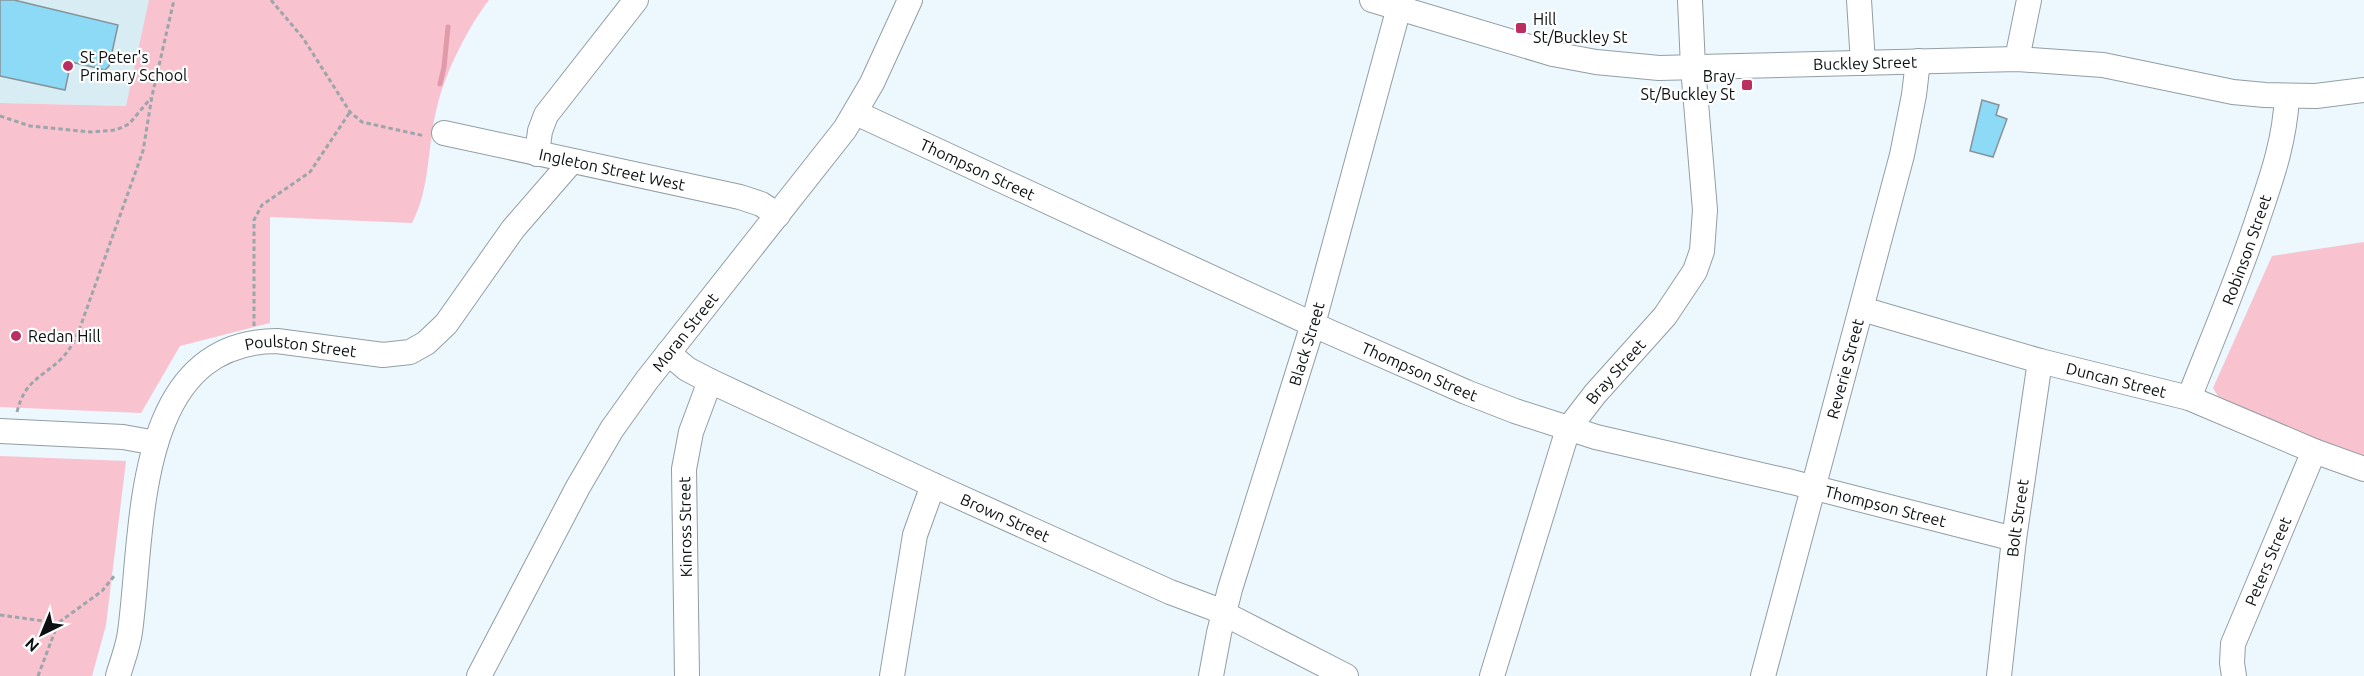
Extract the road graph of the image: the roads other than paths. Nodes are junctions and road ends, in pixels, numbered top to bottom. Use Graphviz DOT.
graph roads {
  1 [pos="636,0"];
  2 [pos="910,0"];
  3 [pos="1372,0"];
  4 [pos="1690,0"];
  5 [pos="1859,0"];
  6 [pos="2029,0"];
  7 [pos="1400,5"];
  8 [pos="2017,59"];
  9 [pos="1918,61"];
  10 [pos="1863,63"];
  11 [pos="1692,67"];
  12 [pos="2364,90"];
  13 [pos="2287,96"];
  14 [pos="856,113"];
  15 [pos="444,133"];
  16 [pos="537,154"];
  17 [pos="572,161"];
  18 [pos="778,215"];
  19 [pos="1862,309"];
  20 [pos="1313,324"];
  21 [pos="668,353"];
  22 [pos="2040,361"];
  23 [pos="710,381"];
  24 [pos="2188,398"];
  25 [pos="1568,429"];
  26 [pos="8,432"];
  27 [pos="156,443"];
  28 [pos="2314,451"];
  29 [pos="2364,469"];
  30 [pos="933,485"];
  31 [pos="1813,488"];
  32 [pos="2014,539"];
  33 [pos="1224,613"];
  34 [pos="118,676"];
  35 [pos="479,676"];
  36 [pos="687,676"];
  37 [pos="892,676"];
  38 [pos="1211,676"];
  39 [pos="1346,676"];
  40 [pos="1492,676"];
  41 [pos="1763,676"];
  42 [pos="1999,676"];
  43 [pos="2234,676"];
  1 -- 16 [label="street"];
  2 -- 14 [label="street, Moran Street"];
  3 -- 7 [label="street, Buckley Street"];
  4 -- 11 [label="street, Bray Street"];
  5 -- 10 [label="street"];
  6 -- 8 [label="street"];
  7 -- 11 [label="street, Buckley Street"];
  7 -- 20 [label="street, Black Street"];
  8 -- 9 [label="street, Buckley Street"];
  8 -- 13 [label="street, Buckley Street"];
  9 -- 10 [label="street, Buckley Street"];
  9 -- 19 [label="street, Reverie Street"];
  10 -- 11 [label="street, Buckley Street"];
  11 -- 25 [label="street, Bray Street"];
  12 -- 13 [label="street, Buckley Street"];
  13 -- 24 [label="street, Robinson Street"];
  14 -- 18 [label="street, Moran Street"];
  14 -- 20 [label="street, Thompson Street"];
  15 -- 16 [label="street, Ingleton Street West"];
  16 -- 17 [label="street, Ingleton Street West"];
  17 -- 18 [label="street, Ingleton Street West"];
  17 -- 27 [label="street, Poulston Street"];
  18 -- 21 [label="street, Moran Street"];
  19 -- 22 [label="street, Duncan Street"];
  19 -- 31 [label="street, Reverie Street"];
  20 -- 25 [label="street, Thompson Street"];
  20 -- 33 [label="street, Black Street"];
  21 -- 23 [label="street, Brown Street"];
  21 -- 35 [label="street, Moran Street"];
  22 -- 24 [label="street, Duncan Street"];
  22 -- 32 [label="street, Bolt Street"];
  23 -- 30 [label="street, Brown Street"];
  23 -- 36 [label="street, Kinross Street"];
  24 -- 28 [label="street, Duncan Street"];
  25 -- 31 [label="street, Thompson Street"];
  25 -- 40 [label="street, Bray Street"];
  26 -- 27 [label="street"];
  27 -- 34 [label="street, Poulston Street"];
  28 -- 29 [label="street, Duncan Street"];
  28 -- 43 [label="street, Peters Street"];
  30 -- 33 [label="street, Brown Street"];
  30 -- 37 [label="street"];
  31 -- 32 [label="street, Thompson Street"];
  31 -- 41 [label="street, Reverie Street"];
  32 -- 42 [label="street, Bolt Street"];
  33 -- 38 [label="street, Black Street"];
  33 -- 39 [label="street, Brown Street"];
}
